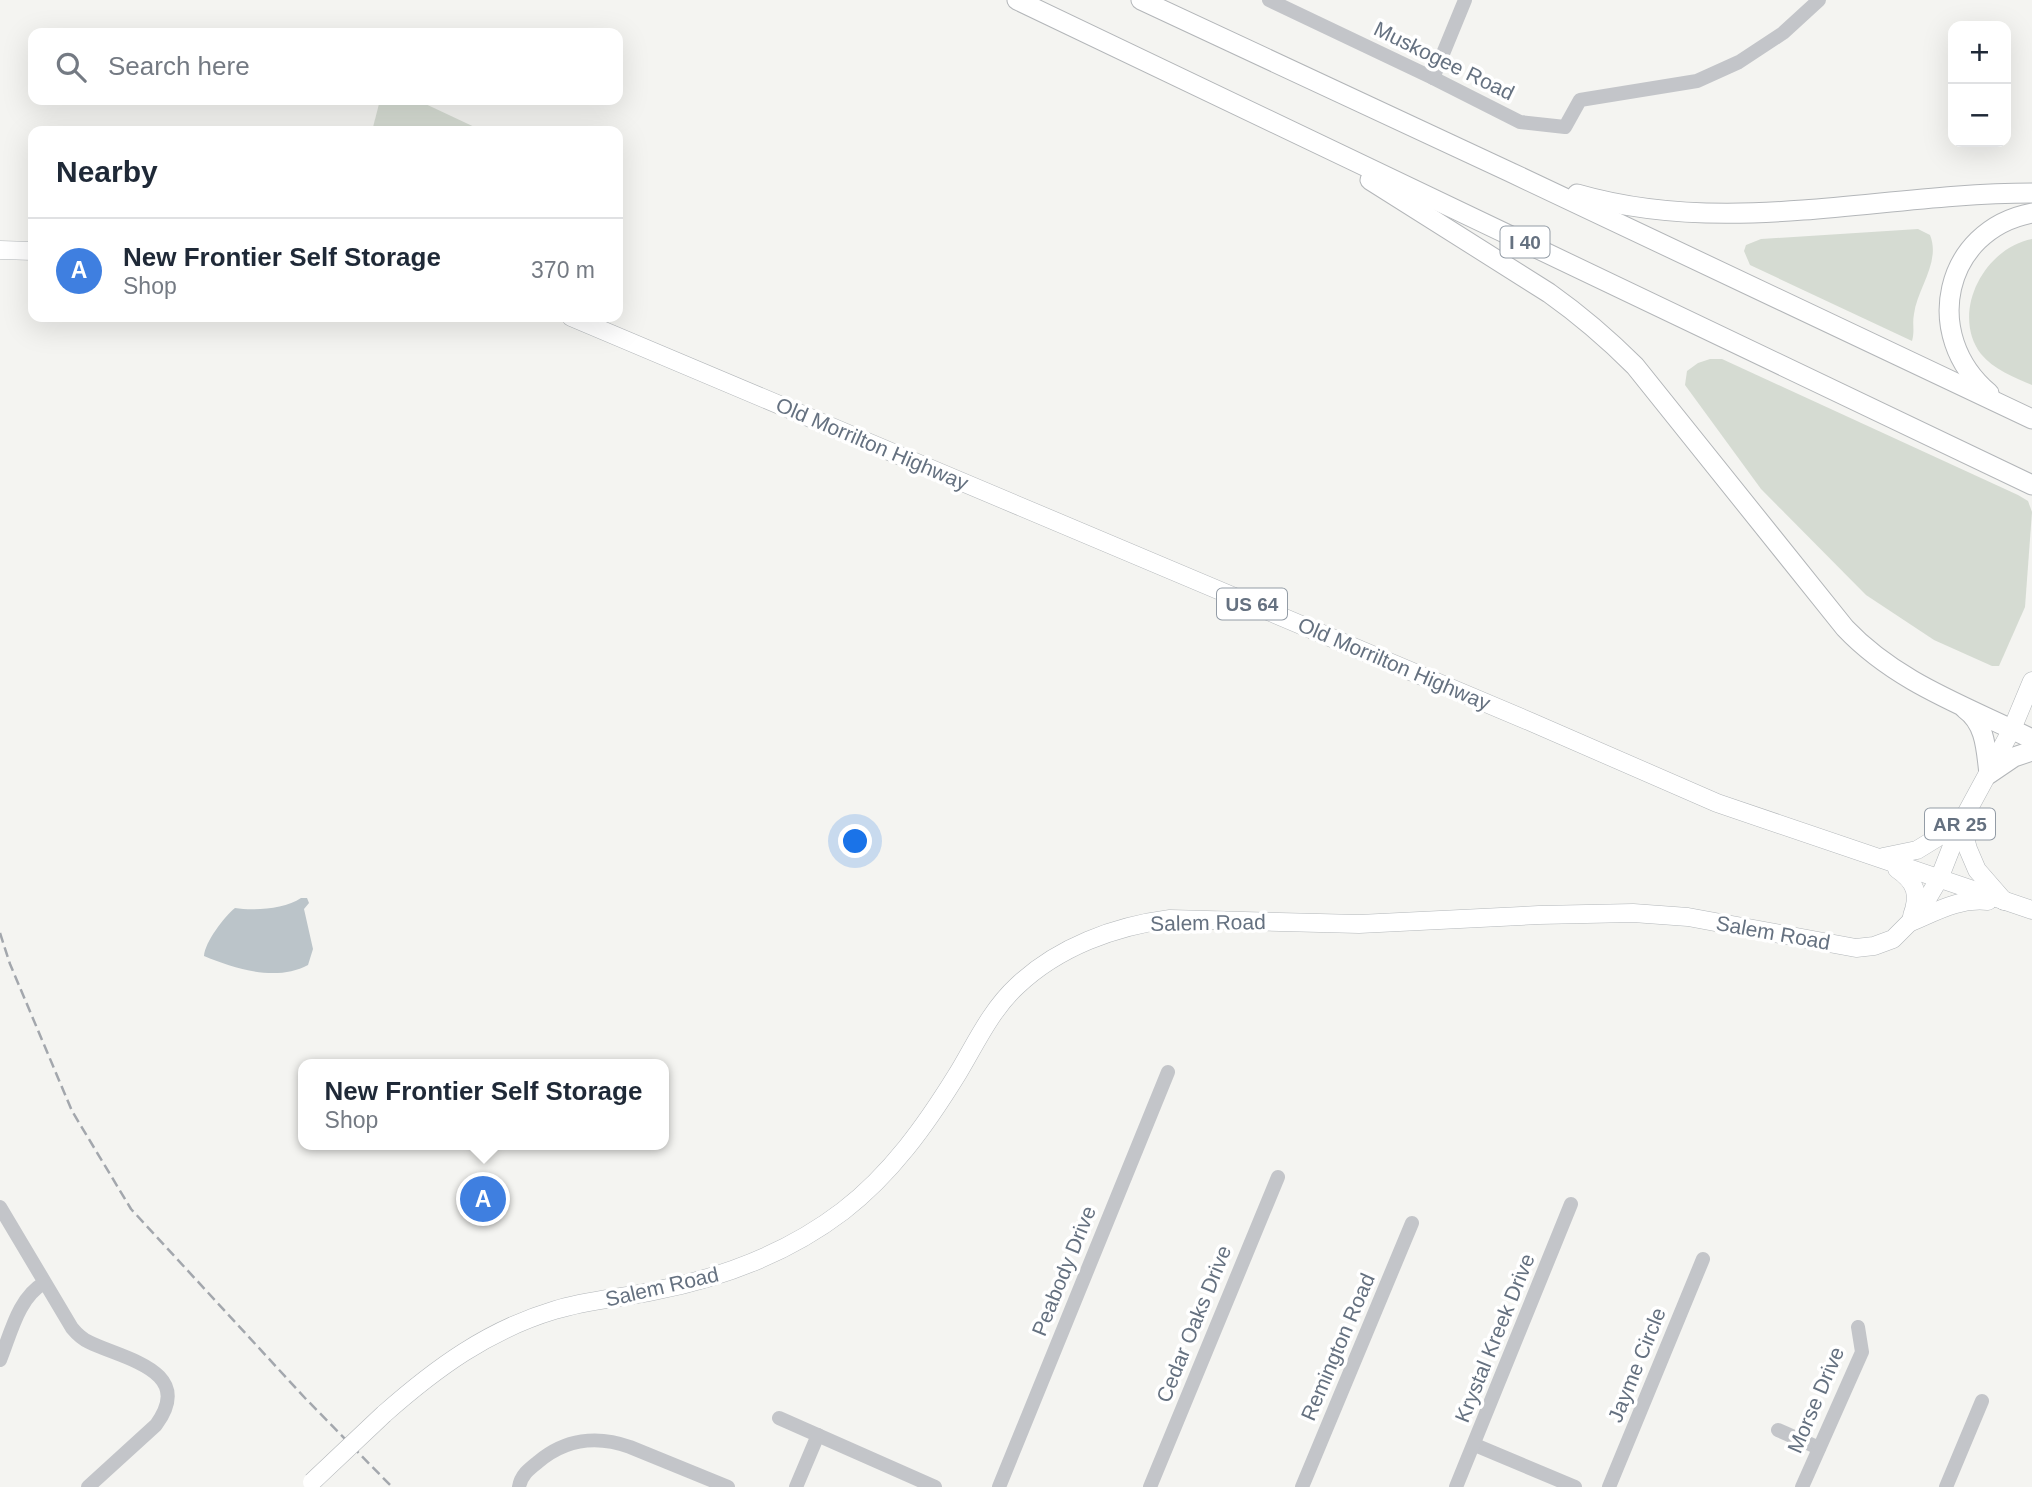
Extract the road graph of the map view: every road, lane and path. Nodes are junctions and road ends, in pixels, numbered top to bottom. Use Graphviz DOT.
graph roads {
  1 [pos="1017,0"];
  2 [pos="1141,0"];
  3 [pos="1269,0"];
  4 [pos="1465,0"];
  5 [pos="1819,0"];
  6 [pos="1433,78"];
  7 [pos="1297,135"];
  8 [pos="1512,173"];
  9 [pos="2032,193"];
  10 [pos="2032,213"];
  11 [pos="0,250"];
  12 [pos="28,251"];
  13 [pos="583,322"];
  14 [pos="2009,408"];
  15 [pos="2032,419"];
  16 [pos="2032,485"];
  17 [pos="2032,681"];
  18 [pos="1946,697"];
  19 [pos="2012,729"];
  20 [pos="2032,739"];
  21 [pos="2032,751"];
  22 [pos="1989,774"];
  23 [pos="1961,823"];
  24 [pos="1879,857"];
  25 [pos="1939,879"];
  26 [pos="2005,902"];
  27 [pos="2032,910"];
  28 [pos="1909,923"];
  29 [pos="1168,1072"];
  30 [pos="1278,1177"];
  31 [pos="1571,1204"];
  32 [pos="0,1207"];
  33 [pos="1412,1223"];
  34 [pos="1703,1259"];
  35 [pos="44,1283"];
  36 [pos="1858,1327"];
  37 [pos="0,1360"];
  38 [pos="1983,1401"];
  39 [pos="779,1418"];
  40 [pos="1779,1430"];
  41 [pos="818,1435"];
  42 [pos="1475,1446"];
  43 [pos="1819,1448"];
  44 [pos="521,1481"];
  45 [pos="1544,1481"];
  46 [pos="309,1485"];
  47 [pos="88,1487"];
  48 [pos="727,1487"];
  49 [pos="796,1487"];
  50 [pos="935,1487"];
  51 [pos="999,1487"];
  52 [pos="1150,1487"];
  53 [pos="1302,1487"];
  54 [pos="1456,1487"];
  55 [pos="1575,1487"];
  56 [pos="1609,1487"];
  57 [pos="1802,1487"];
  58 [pos="1946,1487"];
  1 -- 7 [label="highway, I 40"];
  2 -- 8 [label="highway"];
  3 -- 6 [label="street, Muskogee Road"];
  4 -- 6 [label="street"];
  5 -- 6 [label="street, Muskogee Road"];
  7 -- 16 [label="highway, I 40"];
  7 -- 18 [label="highway"];
  8 -- 9 [label="highway"];
  8 -- 14 [label="highway"];
  10 -- 14 [label="highway"];
  11 -- 12 [label="main road"];
  13 -- 24 [label="main road, Old Morrilton Highway / US 64"];
  14 -- 15 [label="highway"];
  17 -- 19 [label="main road, Salem Road / AR 25"];
  18 -- 19 [label="highway"];
  18 -- 22 [label="highway"];
  19 -- 20 [label="highway"];
  19 -- 22 [label="main road, Salem Road / AR 25"];
  21 -- 22 [label="highway"];
  22 -- 23 [label="main road, Salem Road / AR 25"];
  23 -- 24 [label="main road"];
  23 -- 25 [label="main road, Salem Road / AR 25"];
  23 -- 26 [label="main road"];
  24 -- 25 [label="main road, Old Morrilton Highway / US 64"];
  24 -- 28 [label="main road"];
  25 -- 26 [label="main road, Old Morrilton Highway / US 64"];
  25 -- 28 [label="main road, Salem Road"];
  26 -- 27 [label="main road, Old Morrilton Highway / US 64"];
  26 -- 28 [label="main road"];
  28 -- 46 [label="main road, Salem Road, bridge"];
  29 -- 51 [label="street, Peabody Drive"];
  30 -- 52 [label="street, Cedar Oaks Drive"];
  31 -- 42 [label="street, Krystal Kreek Drive"];
  32 -- 35 [label="street"];
  33 -- 53 [label="street, Remington Road"];
  34 -- 56 [label="street, Jayme Circle"];
  35 -- 37 [label="street"];
  35 -- 47 [label="street"];
  36 -- 43 [label="street, Morse Drive"];
  38 -- 58 [label="street"];
  39 -- 41 [label="street"];
  40 -- 43 [label="street"];
  41 -- 49 [label="street"];
  41 -- 50 [label="street"];
  42 -- 45 [label="street"];
  42 -- 54 [label="street, Krystal Kreek Drive"];
  43 -- 57 [label="street, Morse Drive"];
  44 -- 48 [label="street"];
  45 -- 55 [label="street"];
}
